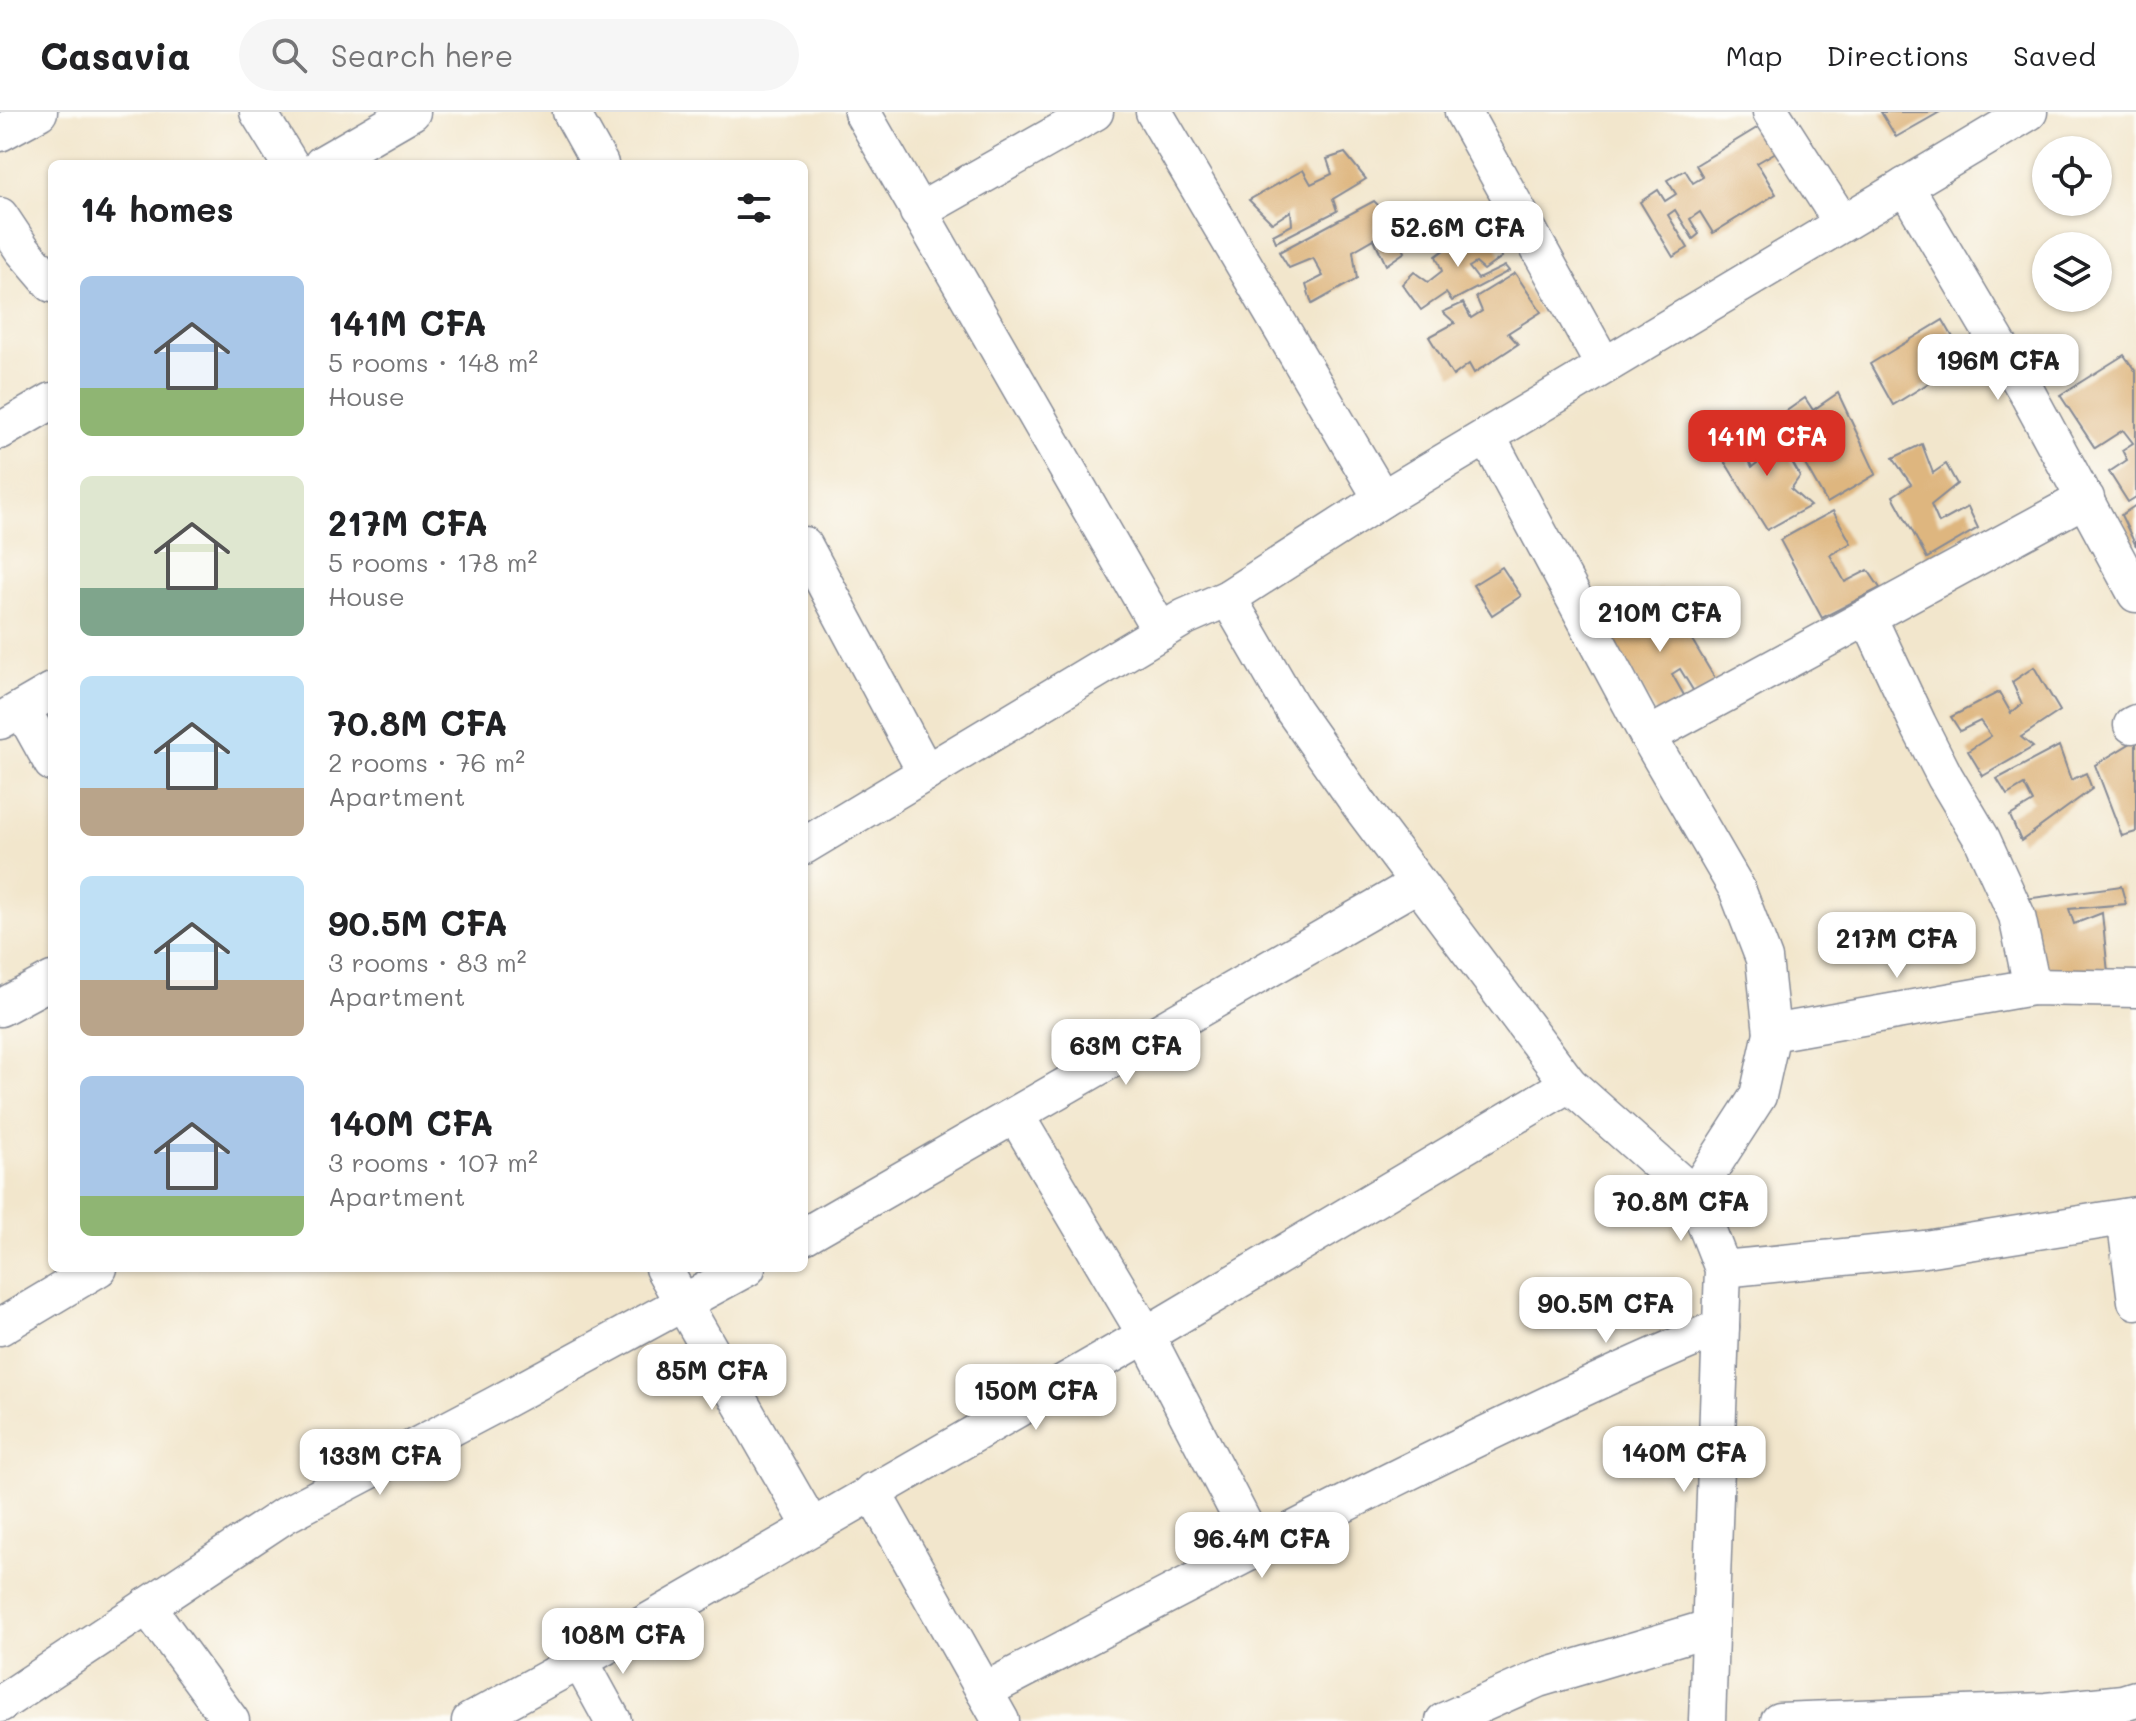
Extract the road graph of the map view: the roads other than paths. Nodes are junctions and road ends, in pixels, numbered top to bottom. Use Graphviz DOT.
graph roads {
  1 [pos="39,112"];
  2 [pos="258,112"];
  3 [pos="412,112"];
  4 [pos="571,112"];
  5 [pos="862,112"];
  6 [pos="1095,112"];
  7 [pos="1154,112"];
  8 [pos="1463,112"];
  9 [pos="1771,112"];
  10 [pos="2029,112"];
  11 [pos="0,133"];
  12 [pos="288,160"];
  13 [pos="329,160"];
  14 [pos="598,160"];
  15 [pos="1905,186"];
  16 [pos="918,212"];
  17 [pos="0,216"];
  18 [pos="1842,223"];
  19 [pos="48,279"];
  20 [pos="1604,366"];
  21 [pos="48,403"];
  22 [pos="0,431"];
  23 [pos="1487,436"];
  24 [pos="2086,498"];
  25 [pos="1382,499"];
  26 [pos="808,552"];
  27 [pos="2136,594"];
  28 [pos="1228,598"];
  29 [pos="1868,617"];
  30 [pos="1161,632"];
  31 [pos="25,707"];
  32 [pos="1648,736"];
  33 [pos="48,755"];
  34 [pos="926,773"];
  35 [pos="808,844"];
  36 [pos="1417,884"];
  37 [pos="48,982"];
  38 [pos="2032,987"];
  39 [pos="2136,989"];
  40 [pos="0,1008"];
  41 [pos="1772,1033"];
  42 [pos="1569,1084"];
  43 [pos="1016,1116"];
  44 [pos="1694,1195"];
  45 [pos="2130,1216"];
  46 [pos="808,1234"];
  47 [pos="1723,1269"];
  48 [pos="92,1272"];
  49 [pos="666,1272"];
  50 [pos="740,1272"];
  51 [pos="2136,1301"];
  52 [pos="685,1303"];
  53 [pos="0,1327"];
  54 [pos="1721,1327"];
  55 [pos="1146,1335"];
  56 [pos="872,1491"];
  57 [pos="811,1526"];
  58 [pos="1257,1549"];
  59 [pos="147,1606"];
  60 [pos="1709,1628"];
  61 [pos="580,1661"];
  62 [pos="2136,1699"];
  63 [pos="0,1704"];
  64 [pos="993,1706"];
  65 [pos="231,1721"];
  66 [pos="470,1721"];
  67 [pos="613,1721"];
  68 [pos="1444,1721"];
  69 [pos="1707,1721"];
  70 [pos="1779,1721"];
  1 -- 11 [label="street"];
  2 -- 12 [label="street"];
  3 -- 13 [label="street"];
  4 -- 14 [label="street"];
  5 -- 16 [label="street"];
  6 -- 16 [label="street"];
  7 -- 25 [label="street"];
  8 -- 20 [label="street"];
  9 -- 18 [label="street"];
  10 -- 15 [label="street"];
  15 -- 18 [label="street"];
  15 -- 24 [label="street"];
  16 -- 30 [label="street"];
  17 -- 19 [label="street"];
  18 -- 20 [label="street"];
  20 -- 23 [label="street"];
  21 -- 22 [label="street"];
  23 -- 25 [label="street"];
  23 -- 32 [label="street"];
  24 -- 27 [label="street"];
  24 -- 29 [label="street"];
  25 -- 28 [label="street"];
  26 -- 34 [label="street"];
  28 -- 30 [label="street"];
  28 -- 36 [label="street"];
  29 -- 32 [label="street"];
  29 -- 38 [label="street"];
  30 -- 34 [label="street"];
  31 -- 33 [label="street"];
  32 -- 41 [label="street"];
  34 -- 35 [label="street"];
  36 -- 42 [label="street"];
  36 -- 43 [label="street"];
  37 -- 40 [label="street"];
  38 -- 39 [label="street"];
  38 -- 41 [label="street"];
  41 -- 44 [label="street"];
  42 -- 44 [label="street"];
  42 -- 55 [label="street"];
  43 -- 46 [label="street"];
  43 -- 55 [label="street"];
  44 -- 47 [label="street"];
  45 -- 47 [label="street"];
  45 -- 51 [label="street"];
  47 -- 54 [label="street"];
  48 -- 53 [label="street"];
  49 -- 52 [label="street"];
  50 -- 52 [label="street"];
  52 -- 57 [label="street"];
  52 -- 59 [label="street"];
  54 -- 58 [label="street"];
  54 -- 60 [label="street"];
  55 -- 56 [label="street"];
  55 -- 58 [label="street"];
  56 -- 57 [label="street"];
  56 -- 64 [label="street"];
  57 -- 61 [label="street"];
  58 -- 64 [label="street"];
  59 -- 63 [label="street"];
  59 -- 65 [label="street"];
  60 -- 68 [label="street"];
  60 -- 69 [label="street"];
  61 -- 66 [label="street"];
  61 -- 67 [label="street"];
  62 -- 70 [label="street"];
}
